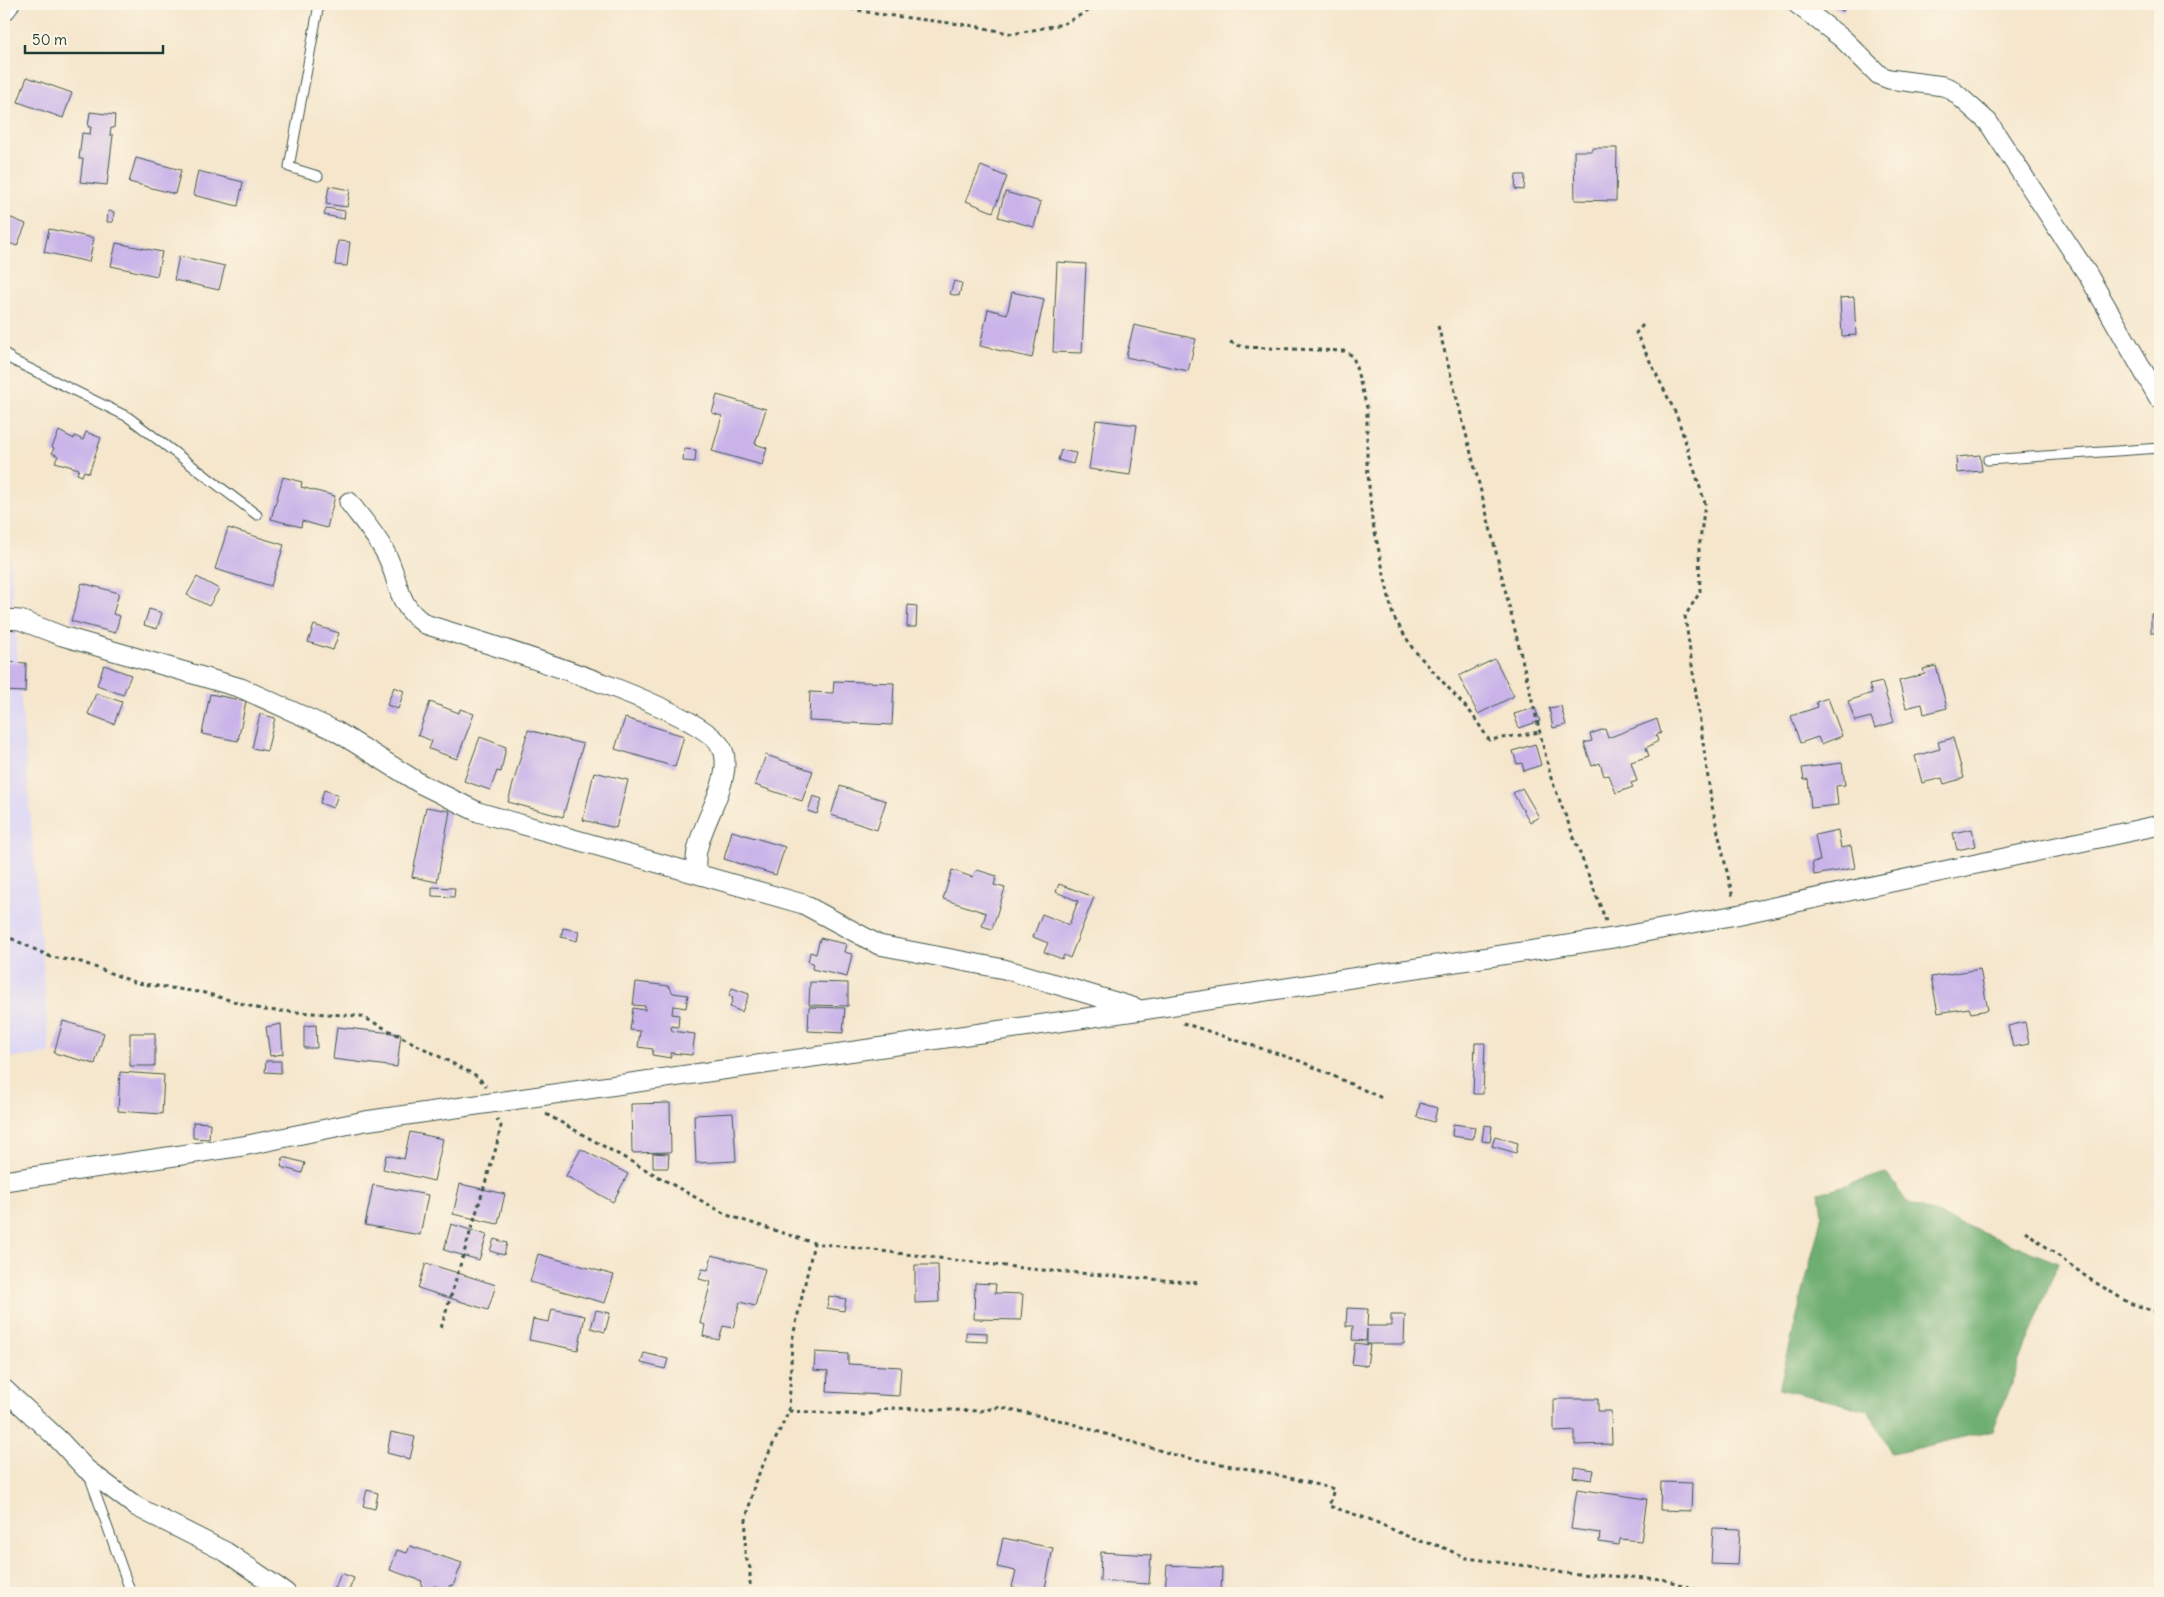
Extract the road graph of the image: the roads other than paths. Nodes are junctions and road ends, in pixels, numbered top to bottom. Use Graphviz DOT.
graph roads {
  1 [pos="7,4"];
  2 [pos="319,4"];
  3 [pos="1797,4"];
  4 [pos="4,8"];
  5 [pos="318,176"];
  6 [pos="4,352"];
  7 [pos="2160,400"];
  8 [pos="2160,448"];
  9 [pos="1988,460"];
  10 [pos="349,502"];
  11 [pos="257,515"];
  12 [pos="4,618"];
  13 [pos="2160,825"];
  14 [pos="696,873"];
  15 [pos="1142,1010"];
  16 [pos="4,1180"];
  17 [pos="4,1389"];
  18 [pos="86,1469"];
  19 [pos="131,1593"];
  20 [pos="286,1593"];
  1 -- 4 [label="street"];
  2 -- 5 [label="lane"];
  3 -- 7 [label="street"];
  6 -- 11 [label="lane"];
  8 -- 9 [label="lane"];
  10 -- 14 [label="street"];
  12 -- 14 [label="street"];
  13 -- 15 [label="street"];
  14 -- 15 [label="street"];
  15 -- 16 [label="street"];
  17 -- 18 [label="street"];
  18 -- 19 [label="lane"];
  18 -- 20 [label="street"];
}
